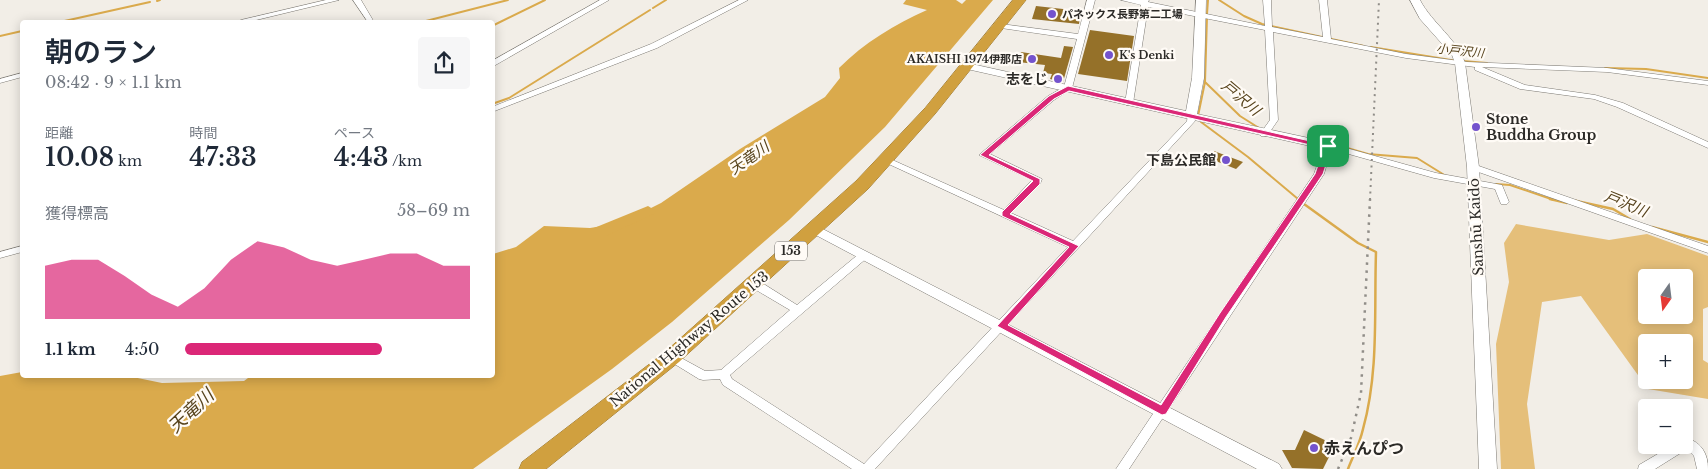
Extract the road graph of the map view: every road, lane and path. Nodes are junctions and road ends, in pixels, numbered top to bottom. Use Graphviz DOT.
graph roads {
  1 [pos="335,0"];
  2 [pos="357,0"];
  3 [pos="605,0"];
  4 [pos="744,0"];
  5 [pos="1020,0"];
  6 [pos="1091,0"];
  7 [pos="1125,0"];
  8 [pos="1202,0"];
  9 [pos="1267,0"];
  10 [pos="1323,0"];
  11 [pos="1415,0"];
  12 [pos="1144,2"];
  13 [pos="1201,14"];
  14 [pos="250,20"];
  15 [pos="370,20"];
  16 [pos="1001,26"];
  17 [pos="1269,26"];
  18 [pos="1081,38"];
  19 [pos="1327,38"];
  20 [pos="495,63"];
  21 [pos="1462,63"];
  22 [pos="968,66"];
  23 [pos="20,76"];
  24 [pos="0,81"];
  25 [pos="1708,83"];
  26 [pos="1068,88"];
  27 [pos="1129,103"];
  28 [pos="495,109"];
  29 [pos="1192,117"];
  30 [pos="1266,132"];
  31 [pos="1708,145"];
  32 [pos="1328,146"];
  33 [pos="885,160"];
  34 [pos="1474,167"];
  35 [pos="1474,185"];
  36 [pos="1504,202"];
  37 [pos="1005,214"];
  38 [pos="815,230"];
  39 [pos="1075,246"];
  40 [pos="20,250"];
  41 [pos="1708,250"];
  42 [pos="0,255"];
  43 [pos="864,255"];
  44 [pos="755,284"];
  45 [pos="798,310"];
  46 [pos="1002,326"];
  47 [pos="672,357"];
  48 [pos="724,374"];
  49 [pos="1162,411"];
  50 [pos="530,469"];
  51 [pos="862,469"];
  52 [pos="867,469"];
  53 [pos="1122,469"];
  54 [pos="1273,469"];
  55 [pos="1488,469"];
  56 [pos="1644,469"];
  57 [pos="1703,469"];
  1 -- 14 [label="street"];
  2 -- 15 [label="street"];
  3 -- 20 [label="street"];
  4 -- 28 [label="street"];
  5 -- 16 [label="highway, National Highway Route 153 / 153"];
  6 -- 18 [label="street"];
  7 -- 12 [label="street"];
  8 -- 13 [label="street"];
  9 -- 17 [label="street"];
  10 -- 19 [label="street"];
  11 -- 21 [label="street, Sanshū Kaidō"];
  12 -- 13 [label="street"];
  12 -- 27 [label="street"];
  13 -- 17 [label="street"];
  13 -- 29 [label="street"];
  16 -- 18 [label="street"];
  16 -- 22 [label="highway, National Highway Route 153 / 153"];
  17 -- 19 [label="street"];
  17 -- 30 [label="street"];
  18 -- 26 [label="street"];
  19 -- 21 [label="street"];
  21 -- 25 [label="street"];
  21 -- 31 [label="street"];
  21 -- 34 [label="street, Sanshū Kaidō"];
  22 -- 26 [label="street"];
  22 -- 33 [label="highway, National Highway Route 153 / 153"];
  23 -- 24 [label="street"];
  26 -- 27 [label="street"];
  26 -- 37 [label="street"];
  27 -- 29 [label="street"];
  29 -- 30 [label="street"];
  29 -- 39 [label="street"];
  30 -- 32 [label="street"];
  32 -- 35 [label="street"];
  32 -- 49 [label="street"];
  33 -- 37 [label="street"];
  33 -- 38 [label="highway, National Highway Route 153 / 153"];
  34 -- 35 [label="street, Sanshū Kaidō"];
  34 -- 41 [label="street"];
  35 -- 36 [label="street"];
  35 -- 55 [label="street, Sanshū Kaidō"];
  37 -- 39 [label="street"];
  38 -- 43 [label="street"];
  38 -- 44 [label="highway, National Highway Route 153 / 153"];
  39 -- 46 [label="street"];
  40 -- 42 [label="street"];
  43 -- 45 [label="street"];
  43 -- 46 [label="street"];
  44 -- 45 [label="street"];
  44 -- 47 [label="highway, National Highway Route 153 / 153"];
  45 -- 48 [label="street"];
  46 -- 49 [label="street"];
  46 -- 52 [label="street"];
  47 -- 48 [label="street"];
  47 -- 50 [label="highway, National Highway Route 153 / 153"];
  48 -- 51 [label="street"];
  49 -- 53 [label="street"];
  49 -- 54 [label="street"];
  56 -- 57 [label="street"];
}
